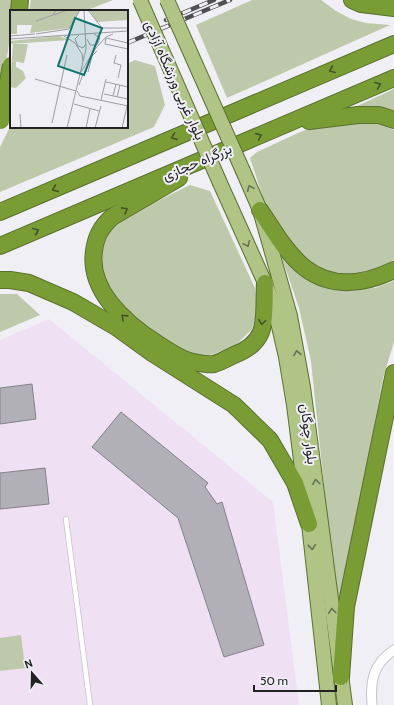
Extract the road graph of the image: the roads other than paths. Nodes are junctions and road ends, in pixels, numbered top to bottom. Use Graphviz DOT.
graph roads {
  1 [pos="20,0"];
  2 [pos="140,0"];
  3 [pos="167,0"];
  4 [pos="352,0"];
  5 [pos="394,8"];
  6 [pos="19,10"];
  7 [pos="394,44"];
  8 [pos="10,71"];
  9 [pos="394,78"];
  10 [pos="394,120"];
  11 [pos="1,122"];
  12 [pos="280,127"];
  13 [pos="191,164"];
  14 [pos="220,183"];
  15 [pos="260,210"];
  16 [pos="0,212"];
  17 [pos="0,246"];
  18 [pos="394,270"];
  19 [pos="0,280"];
  20 [pos="265,283"];
  21 [pos="394,373"];
  22 [pos="66,519"];
  23 [pos="309,524"];
  24 [pos="394,650"];
  25 [pos="341,677"];
  26 [pos="90,705"];
  27 [pos="329,705"];
  28 [pos="345,705"];
  29 [pos="372,705"];
  1 -- 6 [label="highway"];
  2 -- 14 [label="main road, بلوار غربی ورزشگاه آزادی, bridge"];
  15 -- 3 [label="main road, بلوار چوگان, one-way, bridge"];
  4 -- 5 [label="highway"];
  7 -- 16 [label="highway, one-way"];
  8 -- 11 [label="highway, bridge"];
  12 -- 9 [label="highway, بزرگراه حجازی, one-way"];
  10 -- 12 [label="highway"];
  13 -- 12 [label="highway, بزرگراه حجازی, one-way"];
  17 -- 13 [label="highway, بزرگراه حجازی, one-way"];
  20 -- 13 [label="highway, one-way"];
  14 -- 20 [label="main road, بلوار چوگان, one-way"];
  15 -- 18 [label="highway"];
  25 -- 15 [label="main road, بلوار چوگان, one-way"];
  19 -- 23 [label="highway"];
  20 -- 23 [label="main road, بلوار چوگان"];
  21 -- 25 [label="highway"];
  22 -- 26 [label="lane"];
  23 -- 27 [label="main road, بلوار چوگان, one-way"];
  24 -- 29 [label="street"];
  25 -- 28 [label="main road, بلوار چوگان"];
}
